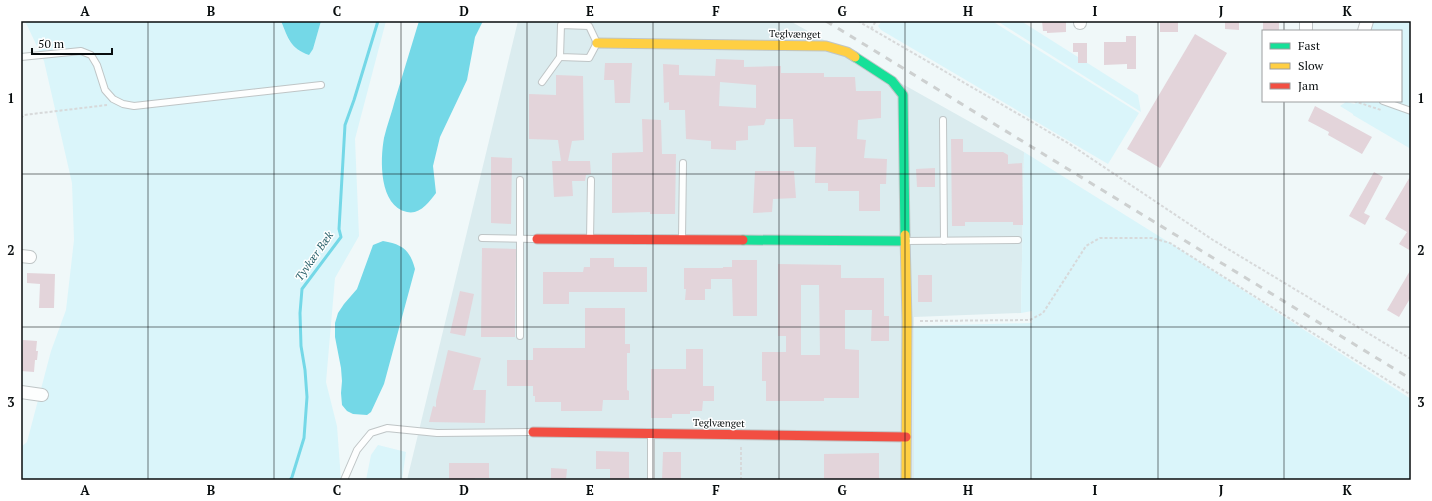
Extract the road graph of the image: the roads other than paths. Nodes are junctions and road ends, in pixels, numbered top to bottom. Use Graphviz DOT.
graph roads {
  1 [pos="597,43"];
  2 [pos="21,57"];
  3 [pos="560,57"];
  4 [pos="542,82"];
  5 [pos="321,84"];
  6 [pos="1386,102"];
  7 [pos="1411,111"];
  8 [pos="943,120"];
  9 [pos="683,162"];
  10 [pos="520,180"];
  11 [pos="591,180"];
  12 [pos="482,238"];
  13 [pos="520,238"];
  14 [pos="537,239"];
  15 [pos="590,239"];
  16 [pos="682,240"];
  17 [pos="1018,240"];
  18 [pos="905,241"];
  19 [pos="944,241"];
  20 [pos="520,336"];
  21 [pos="21,392"];
  22 [pos="42,395"];
  23 [pos="533,432"];
  24 [pos="651,433"];
  25 [pos="906,438"];
  26 [pos="344,480"];
  27 [pos="651,480"];
  28 [pos="906,480"];
  1 -- 3 [label="lane"];
  1 -- 3 [label="lane"];
  1 -- 18 [label="street, Teglvænget"];
  2 -- 5 [label="lane"];
  3 -- 4 [label="lane"];
  6 -- 7 [label="lane"];
  8 -- 19 [label="lane"];
  9 -- 16 [label="lane"];
  10 -- 13 [label="lane"];
  11 -- 15 [label="lane"];
  12 -- 13 [label="lane"];
  13 -- 14 [label="lane"];
  13 -- 20 [label="lane"];
  14 -- 15 [label="street"];
  15 -- 16 [label="street"];
  16 -- 18 [label="street"];
  17 -- 19 [label="lane"];
  18 -- 19 [label="lane"];
  18 -- 25 [label="street, Teglvænget"];
  21 -- 22 [label="street"];
  23 -- 24 [label="street, Teglvænget"];
  23 -- 26 [label="lane"];
  24 -- 25 [label="street, Teglvænget"];
  24 -- 27 [label="lane"];
  25 -- 28 [label="street, Teglvænget"];
}
